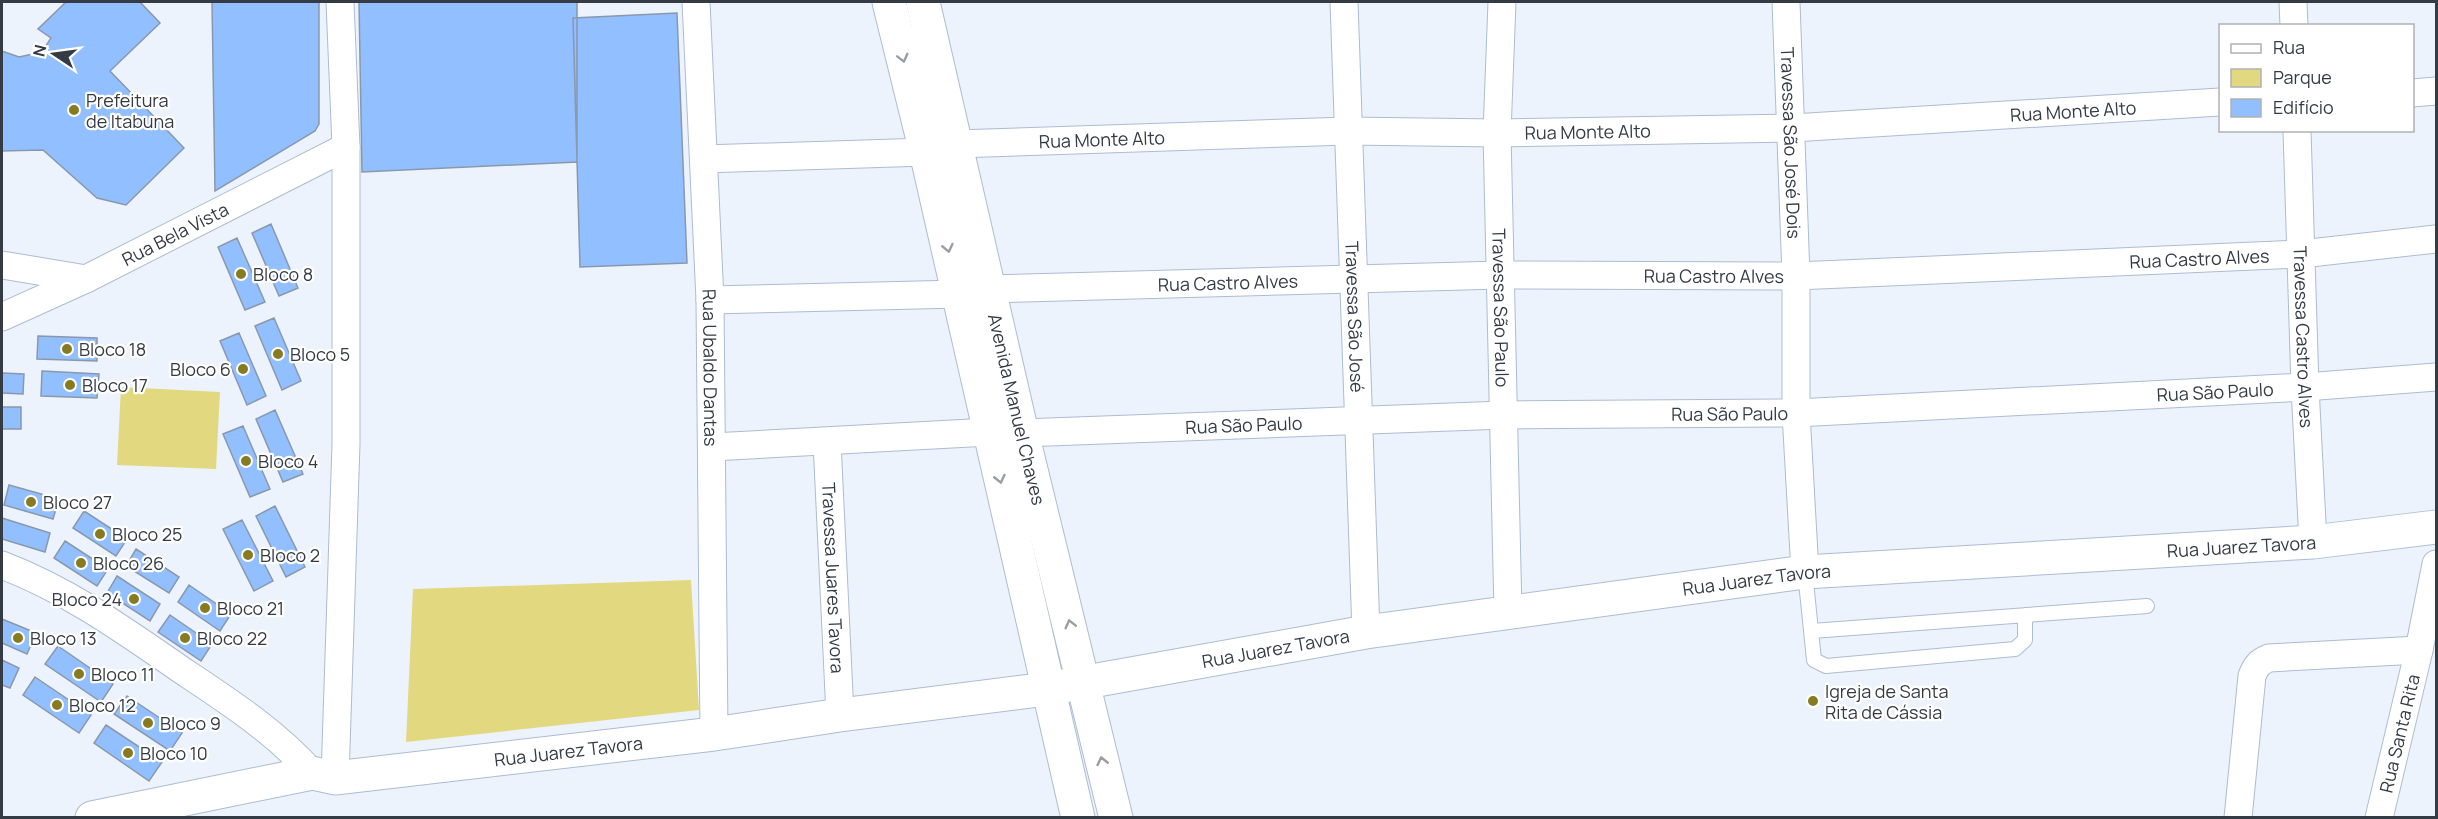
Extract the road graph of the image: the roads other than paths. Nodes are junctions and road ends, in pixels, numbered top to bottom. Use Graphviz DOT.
graph roads {
  1 [pos="340,2"];
  2 [pos="696,2"];
  3 [pos="889,2"];
  4 [pos="923,2"];
  5 [pos="1344,2"];
  6 [pos="1502,2"];
  7 [pos="1786,2"];
  8 [pos="2293,2"];
  9 [pos="2294,24"];
  10 [pos="2436,91"];
  11 [pos="2414,93"];
  12 [pos="2219,102"];
  13 [pos="1792,128"];
  14 [pos="1348,131"];
  15 [pos="2296,132"];
  16 [pos="1497,133"];
  17 [pos="346,147"];
  18 [pos="941,148"];
  19 [pos="704,159"];
  20 [pos="2436,239"];
  21 [pos="2301,254"];
  22 [pos="2,264"];
  23 [pos="1501,275"];
  24 [pos="1796,276"];
  25 [pos="86,279"];
  26 [pos="1355,279"];
  27 [pos="974,292"];
  28 [pos="710,300"];
  29 [pos="2,317"];
  30 [pos="2436,376"];
  31 [pos="2305,387"];
  32 [pos="1796,413"];
  33 [pos="1504,415"];
  34 [pos="1360,421"];
  35 [pos="989,432"];
  36 [pos="1022,433"];
  37 [pos="827,442"];
  38 [pos="712,447"];
  39 [pos="2436,527"];
  40 [pos="2313,542"];
  41 [pos="2436,564"];
  42 [pos="2,565"];
  43 [pos="1805,572"];
  44 [pos="2147,606"];
  45 [pos="1508,613"];
  46 [pos="2025,615"];
  47 [pos="1366,632"];
  48 [pos="1812,632"];
  49 [pos="2419,650"];
  50 [pos="1084,681"];
  51 [pos="1047,689"];
  52 [pos="840,715"];
  53 [pos="714,734"];
  54 [pos="323,776"];
  55 [pos="92,818"];
  56 [pos="1078,818"];
  57 [pos="1116,818"];
  58 [pos="2238,818"];
  59 [pos="2379,818"];
  1 -- 17 [label="street"];
  2 -- 19 [label="street, Rua Ubaldo Dantas"];
  3 -- 18 [label="street, Avenida Manuel Chaves, one-way"];
  4 -- 18 [label="street, Avenida Manuel Chaves"];
  5 -- 14 [label="street, Travessa São José"];
  6 -- 16 [label="street, Travessa São Paulo"];
  7 -- 13 [label="street, Travessa São José Dois"];
  8 -- 9 [label="street"];
  10 -- 11 [label="street"];
  12 -- 13 [label="street, Rua Monte Alto"];
  13 -- 16 [label="street, Rua Monte Alto"];
  13 -- 24 [label="street, Travessa São José Dois"];
  14 -- 16 [label="street, Rua Monte Alto"];
  14 -- 18 [label="street, Rua Monte Alto"];
  14 -- 26 [label="street, Travessa São José"];
  15 -- 21 [label="street, Travessa Castro Alves"];
  16 -- 23 [label="street, Travessa São Paulo"];
  17 -- 25 [label="street, Rua Bela Vista"];
  17 -- 54 [label="street"];
  18 -- 19 [label="street, Rua Monte Alto"];
  18 -- 27 [label="street, Avenida Manuel Chaves"];
  19 -- 28 [label="street, Rua Ubaldo Dantas"];
  20 -- 21 [label="street, Rua Castro Alves"];
  21 -- 24 [label="street, Rua Castro Alves"];
  21 -- 31 [label="street, Travessa Castro Alves"];
  22 -- 25 [label="street"];
  23 -- 24 [label="street, Rua Castro Alves"];
  23 -- 26 [label="street, Rua Castro Alves"];
  23 -- 33 [label="street, Travessa São Paulo"];
  24 -- 32 [label="street, Travessa São José Dois"];
  25 -- 29 [label="street, Rua Bela Vista"];
  26 -- 27 [label="street, Rua Castro Alves"];
  26 -- 34 [label="street, Travessa São José"];
  27 -- 28 [label="street, Rua Castro Alves"];
  27 -- 35 [label="street, Avenida Manuel Chaves"];
  27 -- 36 [label="street, Avenida Manuel Chaves"];
  28 -- 38 [label="street, Rua Ubaldo Dantas"];
  30 -- 31 [label="street, Rua São Paulo"];
  31 -- 32 [label="street, Rua São Paulo"];
  31 -- 40 [label="street, Travessa Castro Alves"];
  32 -- 33 [label="street, Rua São Paulo"];
  32 -- 43 [label="street, Travessa São José Dois"];
  33 -- 34 [label="street, Rua São Paulo"];
  33 -- 45 [label="street, Travessa São Paulo"];
  34 -- 36 [label="street, Rua São Paulo"];
  34 -- 47 [label="street, Travessa São José"];
  35 -- 37 [label="street"];
  35 -- 51 [label="street, Avenida Manuel Chaves, one-way"];
  50 -- 36 [label="street, Avenida Manuel Chaves, one-way"];
  37 -- 38 [label="street"];
  37 -- 52 [label="street, Travessa Juares Tavora"];
  38 -- 53 [label="street, Rua Ubaldo Dantas"];
  39 -- 40 [label="street, Rua Juarez Tavora"];
  40 -- 43 [label="street, Rua Juarez Tavora"];
  41 -- 49 [label="street, Rua Santa Rita"];
  42 -- 54 [label="street"];
  43 -- 45 [label="street, Rua Juarez Tavora"];
  43 -- 48 [label="lane"];
  44 -- 46 [label="lane"];
  45 -- 47 [label="street, Rua Juarez Tavora"];
  46 -- 48 [label="lane"];
  46 -- 48 [label="lane"];
  47 -- 50 [label="street, Rua Juarez Tavora"];
  49 -- 58 [label="street"];
  49 -- 59 [label="street, Rua Santa Rita"];
  50 -- 51 [label="street, Rua Juarez Tavora"];
  57 -- 50 [label="street, Avenida Manuel Chaves, one-way"];
  51 -- 52 [label="street, Rua Juarez Tavora"];
  51 -- 56 [label="street, Avenida Manuel Chaves"];
  52 -- 53 [label="street, Rua Juarez Tavora"];
  53 -- 54 [label="street, Rua Juarez Tavora"];
  54 -- 55 [label="street, Rua Juarez Tavora"];
}
